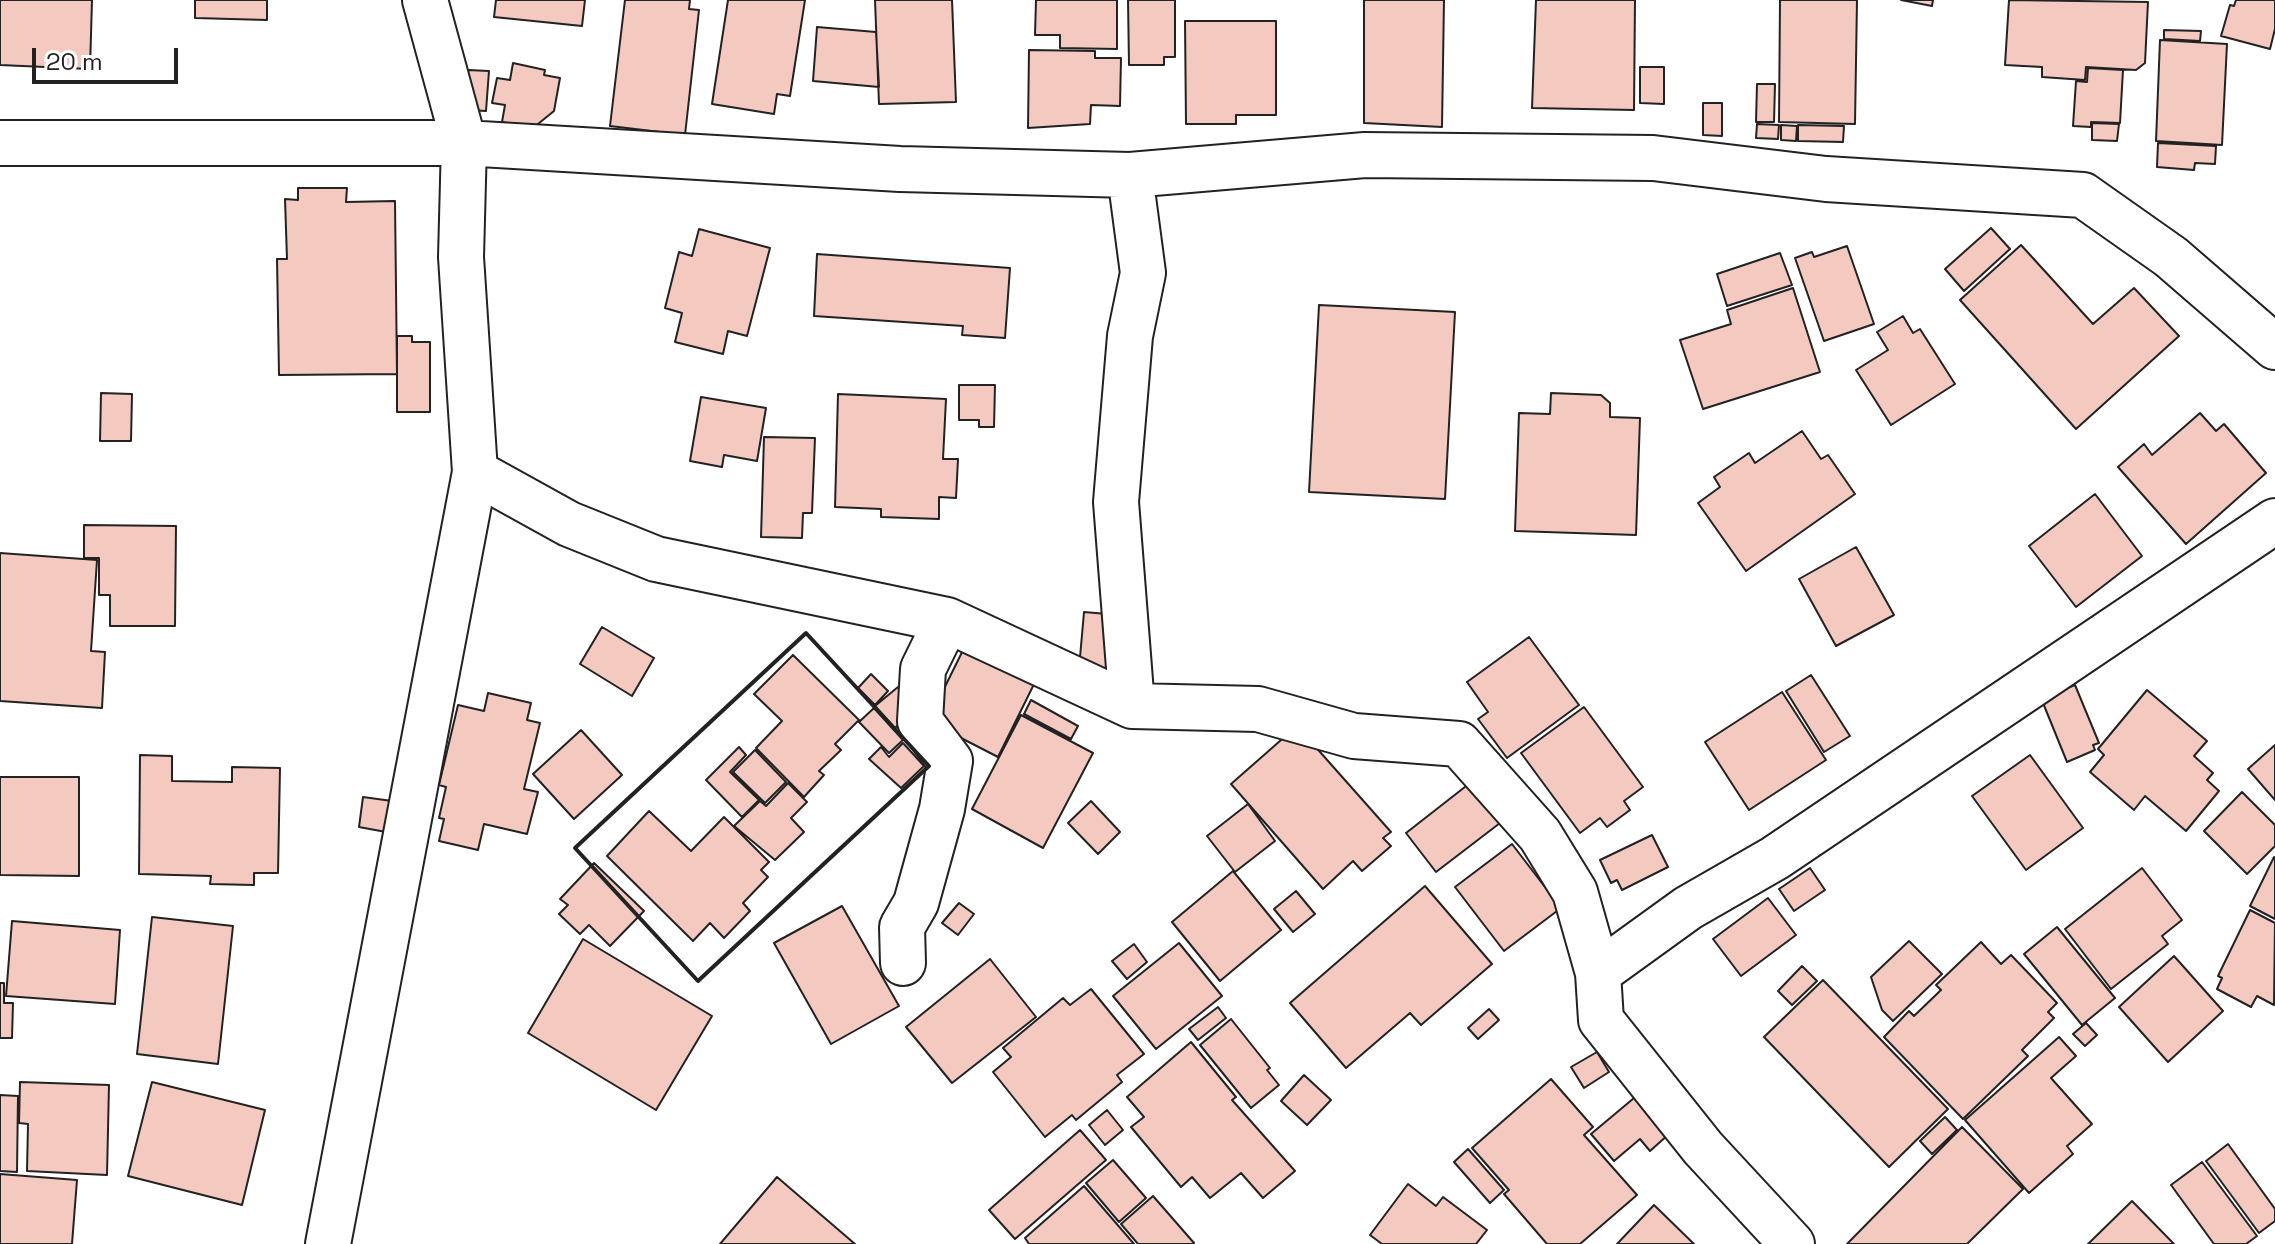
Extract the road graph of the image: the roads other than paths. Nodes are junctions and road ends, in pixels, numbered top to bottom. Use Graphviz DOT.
graph roads {
  1 [pos="425,0"];
  2 [pos="0,143"];
  3 [pos="464,143"];
  4 [pos="1130,175"];
  5 [pos="2275,347"];
  6 [pos="475,472"];
  7 [pos="2275,521"];
  8 [pos="947,620"];
  9 [pos="1132,706"];
  10 [pos="903,963"];
  11 [pos="1598,973"];
  12 [pos="328,1244"];
  13 [pos="1792,1244"];
  1 -- 3 [label="street"];
  2 -- 3 [label="street"];
  3 -- 4 [label="street"];
  3 -- 6 [label="street"];
  4 -- 5 [label="street"];
  4 -- 9 [label="street"];
  6 -- 8 [label="street"];
  6 -- 12 [label="street"];
  7 -- 11 [label="street"];
  8 -- 9 [label="street"];
  8 -- 10 [label="street"];
  9 -- 11 [label="street"];
  11 -- 13 [label="street"];
}
